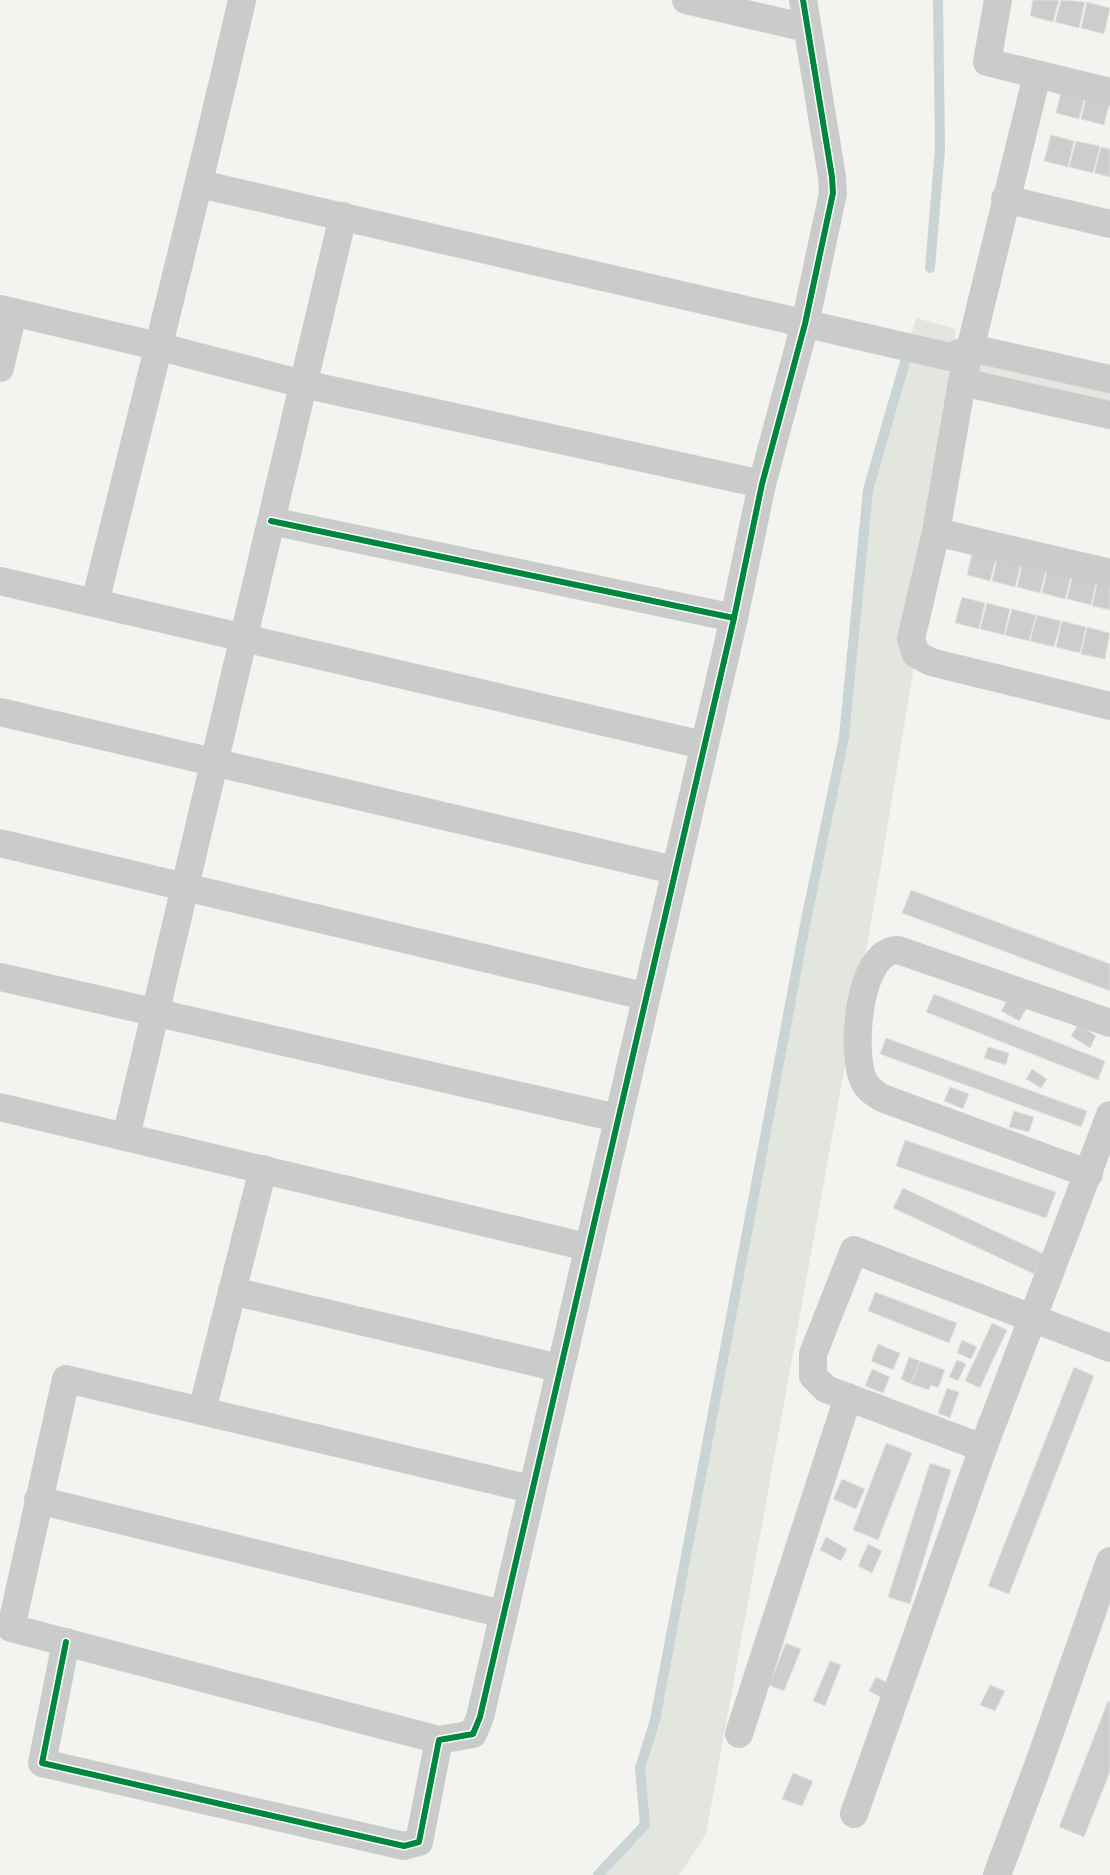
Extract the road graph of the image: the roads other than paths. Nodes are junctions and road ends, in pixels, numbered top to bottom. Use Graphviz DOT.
graph roads {
  1 [pos="242,0"];
  2 [pos="686,0"];
  3 [pos="803,0"];
  4 [pos="998,0"];
  5 [pos="807,28"];
  6 [pos="1038,75"];
  7 [pos="1110,92"];
  8 [pos="200,184"];
  9 [pos="1005,199"];
  10 [pos="343,216"];
  11 [pos="1110,224"];
  12 [pos="7,311"];
  13 [pos="805,324"];
  14 [pos="158,346"];
  15 [pos="960,353"];
  16 [pos="0,368"];
  17 [pos="1110,380"];
  18 [pos="962,382"];
  19 [pos="303,384"];
  20 [pos="1110,415"];
  21 [pos="762,484"];
  22 [pos="271,522"];
  23 [pos="936,532"];
  24 [pos="1110,572"];
  25 [pos="0,581"];
  26 [pos="95,603"];
  27 [pos="734,618"];
  28 [pos="244,638"];
  29 [pos="1110,706"];
  30 [pos="0,712"];
  31 [pos="703,745"];
  32 [pos="214,762"];
  33 [pos="0,843"];
  34 [pos="674,870"];
  35 [pos="185,887"];
  36 [pos="0,977"];
  37 [pos="644,996"];
  38 [pos="155,1012"];
  39 [pos="1110,1023"];
  40 [pos="0,1107"];
  41 [pos="1110,1115"];
  42 [pos="617,1118"];
  43 [pos="126,1137"];
  44 [pos="263,1170"];
  45 [pos="1089,1174"];
  46 [pos="587,1247"];
  47 [pos="232,1291"];
  48 [pos="1031,1317"];
  49 [pos="1110,1348"];
  50 [pos="559,1368"];
  51 [pos="848,1397"];
  52 [pos="202,1411"];
  53 [pos="983,1448"];
  54 [pos="531,1489"];
  55 [pos="38,1500"];
  56 [pos="1110,1561"];
  57 [pos="503,1614"];
  58 [pos="66,1642"];
  59 [pos="739,1734"];
  60 [pos="439,1740"];
  61 [pos="854,1814"];
  62 [pos="997,1875"];
  1 -- 8 [label="street"];
  2 -- 5 [label="street"];
  3 -- 5 [label="street"];
  4 -- 6 [label="street"];
  5 -- 13 [label="street"];
  6 -- 7 [label="street"];
  6 -- 9 [label="street"];
  8 -- 10 [label="street"];
  8 -- 14 [label="street"];
  9 -- 11 [label="street"];
  9 -- 15 [label="street"];
  10 -- 13 [label="street"];
  10 -- 19 [label="street"];
  12 -- 14 [label="street"];
  12 -- 16 [label="street"];
  13 -- 15 [label="street"];
  13 -- 21 [label="street"];
  14 -- 19 [label="street"];
  14 -- 26 [label="street"];
  15 -- 17 [label="street"];
  15 -- 18 [label="street"];
  18 -- 20 [label="street"];
  18 -- 23 [label="street"];
  19 -- 21 [label="street"];
  19 -- 22 [label="street"];
  21 -- 27 [label="street"];
  22 -- 27 [label="street"];
  22 -- 28 [label="street"];
  23 -- 24 [label="street"];
  23 -- 29 [label="street"];
  25 -- 26 [label="street"];
  26 -- 28 [label="street"];
  27 -- 31 [label="street"];
  28 -- 31 [label="street"];
  28 -- 32 [label="street"];
  30 -- 32 [label="street"];
  31 -- 34 [label="street"];
  32 -- 34 [label="street"];
  32 -- 35 [label="street"];
  33 -- 35 [label="street"];
  34 -- 37 [label="street"];
  35 -- 37 [label="street"];
  35 -- 38 [label="street"];
  36 -- 38 [label="street"];
  37 -- 42 [label="street"];
  38 -- 42 [label="street"];
  38 -- 43 [label="street"];
  39 -- 45 [label="street"];
  40 -- 43 [label="street"];
  41 -- 45 [label="street"];
  42 -- 46 [label="street"];
  43 -- 44 [label="street"];
  44 -- 46 [label="street"];
  44 -- 47 [label="street"];
  45 -- 48 [label="street"];
  46 -- 50 [label="street"];
  47 -- 50 [label="street"];
  47 -- 52 [label="street"];
  48 -- 49 [label="street"];
  48 -- 51 [label="street"];
  48 -- 53 [label="street"];
  50 -- 54 [label="street"];
  51 -- 53 [label="street"];
  51 -- 59 [label="street"];
  52 -- 54 [label="street"];
  52 -- 55 [label="street"];
  53 -- 61 [label="street"];
  54 -- 57 [label="street"];
  55 -- 57 [label="street"];
  55 -- 58 [label="street"];
  56 -- 62 [label="street"];
  57 -- 60 [label="street"];
  58 -- 60 [label="street"];
  58 -- 60 [label="street"];
}
